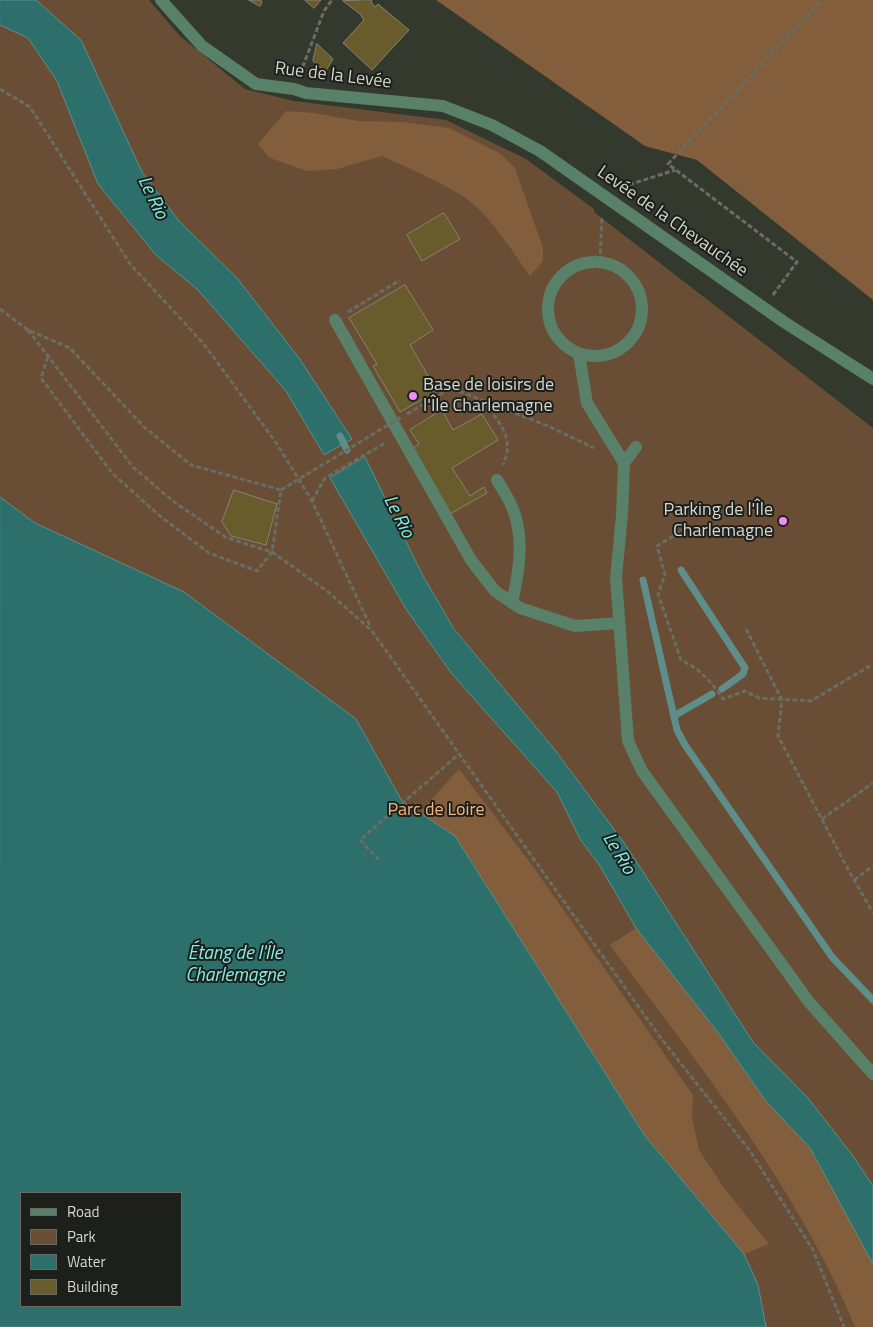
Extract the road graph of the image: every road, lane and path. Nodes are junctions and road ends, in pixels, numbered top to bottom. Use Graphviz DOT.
graph roads {
  1 [pos="161,0"];
  2 [pos="332,0"];
  3 [pos="822,0"];
  4 [pos="0,89"];
  5 [pos="294,89"];
  6 [pos="443,106"];
  7 [pos="400,280"];
  8 [pos="763,307"];
  9 [pos="0,308"];
  10 [pos="335,320"];
  11 [pos="28,330"];
  12 [pos="579,354"];
  13 [pos="48,356"];
  14 [pos="873,379"];
  15 [pos="484,401"];
  16 [pos="380,446"];
  17 [pos="636,447"];
  18 [pos="624,463"];
  19 [pos="497,480"];
  20 [pos="281,490"];
  21 [pos="312,501"];
  22 [pos="686,528"];
  23 [pos="272,552"];
  24 [pos="512,603"];
  25 [pos="619,623"];
  26 [pos="746,629"];
  27 [pos="372,631"];
  28 [pos="873,664"];
  29 [pos="782,700"];
  30 [pos="459,754"];
  31 [pos="873,783"];
  32 [pos="822,819"];
  33 [pos="379,860"];
  34 [pos="873,866"];
  35 [pos="854,880"];
  36 [pos="873,913"];
  37 [pos="873,1074"];
  38 [pos="844,1327"];
  1 -- 5 [label="street, Rue de la Levée"];
  2 -- 5 [label="path"];
  3 -- 8 [label="path"];
  4 -- 21 [label="path"];
  5 -- 6 [label="street, Rue de la Levée"];
  6 -- 8 [label="street, Levée de la Chevauchée"];
  7 -- 10 [label="path"];
  8 -- 14 [label="street, Levée de la Chevauchée"];
  9 -- 11 [label="path"];
  10 -- 24 [label="street"];
  11 -- 13 [label="path"];
  11 -- 20 [label="path"];
  12 -- 12 [label="street"];
  12 -- 18 [label="street"];
  13 -- 23 [label="path"];
  13 -- 23 [label="path"];
  15 -- 18 [label="path"];
  15 -- 19 [label="path"];
  15 -- 20 [label="path, bridge"];
  16 -- 21 [label="path"];
  17 -- 18 [label="street"];
  18 -- 25 [label="street"];
  19 -- 24 [label="street"];
  20 -- 23 [label="path"];
  21 -- 27 [label="path"];
  22 -- 29 [label="path"];
  23 -- 27 [label="path"];
  24 -- 25 [label="street"];
  25 -- 37 [label="street"];
  26 -- 29 [label="path"];
  27 -- 30 [label="path"];
  28 -- 29 [label="path"];
  29 -- 32 [label="path"];
  30 -- 33 [label="path"];
  30 -- 38 [label="path"];
  31 -- 32 [label="path"];
  32 -- 35 [label="path"];
  34 -- 35 [label="path"];
  35 -- 36 [label="path"];
}
